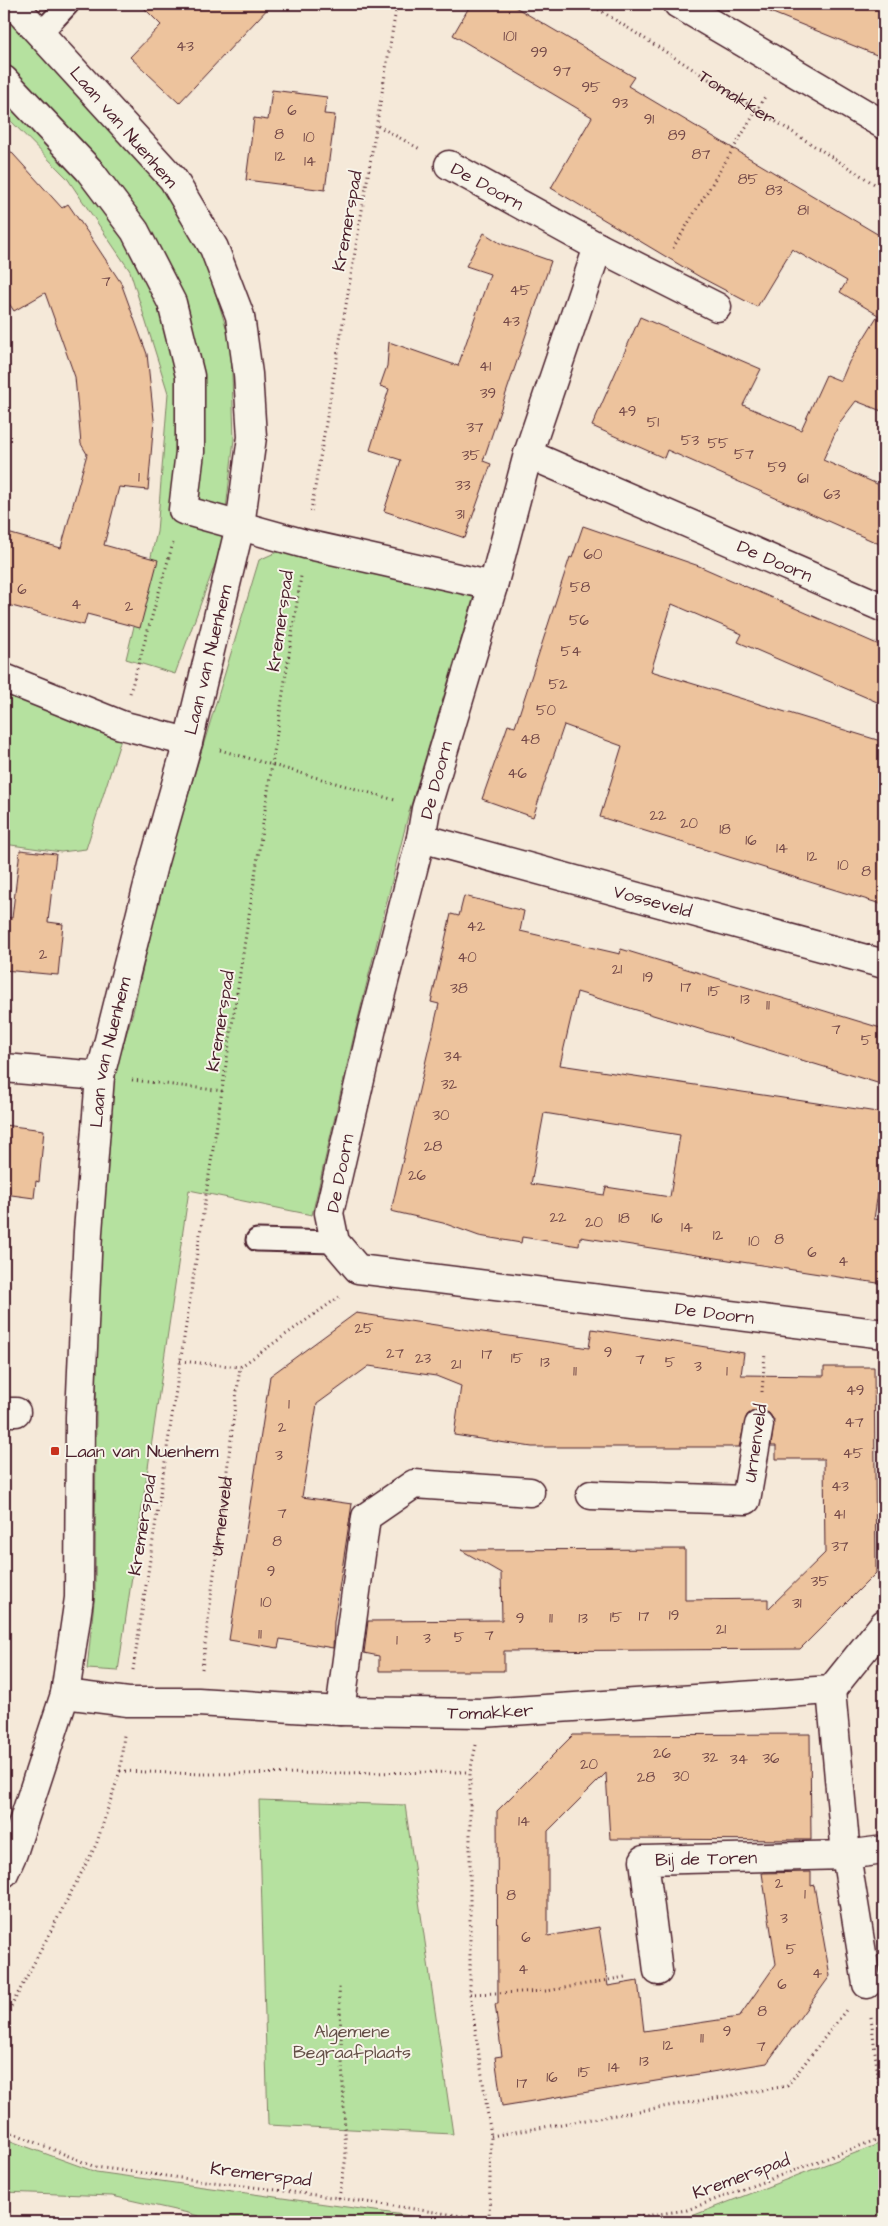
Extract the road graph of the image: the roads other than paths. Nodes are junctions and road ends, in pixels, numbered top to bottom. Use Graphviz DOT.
graph roads {
  1 [pos="13,4"];
  2 [pos="68,4"];
  3 [pos="678,4"];
  4 [pos="41,33"];
  5 [pos="4,80"];
  6 [pos="884,125"];
  7 [pos="449,165"];
  8 [pos="598,247"];
  9 [pos="717,307"];
  10 [pos="528,454"];
  11 [pos="240,526"];
  12 [pos="493,586"];
  13 [pos="884,608"];
  14 [pos="4,678"];
  15 [pos="188,742"];
  16 [pos="421,838"];
  17 [pos="884,964"];
  18 [pos="4,1068"];
  19 [pos="100,1076"];
  20 [pos="257,1240"];
  21 [pos="335,1242"];
  22 [pos="884,1334"];
  23 [pos="759,1425"];
  24 [pos="530,1492"];
  25 [pos="591,1495"];
  26 [pos="884,1624"];
  27 [pos="832,1690"];
  28 [pos="65,1694"];
  29 [pos="340,1711"];
  30 [pos="884,1850"];
  31 [pos="846,1855"];
  32 [pos="7,1862"];
  33 [pos="658,1971"];
  34 [pos="867,1984"];
  1 -- 4 [label="street, Laan van Nuenhem"];
  2 -- 4 [label="lane"];
  3 -- 6 [label="street"];
  4 -- 11 [label="street, Laan van Nuenhem"];
  5 -- 11 [label="street"];
  7 -- 8 [label="street, De Doorn"];
  8 -- 9 [label="street, De Doorn"];
  8 -- 10 [label="street, De Doorn"];
  10 -- 12 [label="street, De Doorn"];
  10 -- 13 [label="street, De Doorn"];
  11 -- 12 [label="street"];
  11 -- 15 [label="street, Laan van Nuenhem"];
  12 -- 16 [label="street, De Doorn"];
  14 -- 15 [label="street"];
  15 -- 19 [label="street, Laan van Nuenhem"];
  16 -- 17 [label="street, Vosseveld"];
  16 -- 21 [label="street, De Doorn"];
  18 -- 19 [label="street"];
  19 -- 28 [label="street, Laan van Nuenhem"];
  20 -- 21 [label="lane"];
  21 -- 22 [label="street, De Doorn"];
  23 -- 25 [label="street, Urnenveld"];
  24 -- 29 [label="street"];
  26 -- 27 [label="street"];
  27 -- 29 [label="street, Tomakker"];
  27 -- 31 [label="street"];
  28 -- 29 [label="street, Tomakker"];
  28 -- 32 [label="street, Laan van Nuenhem"];
  30 -- 31 [label="street"];
  31 -- 33 [label="street, Bij de Toren"];
  31 -- 34 [label="street"];
}
